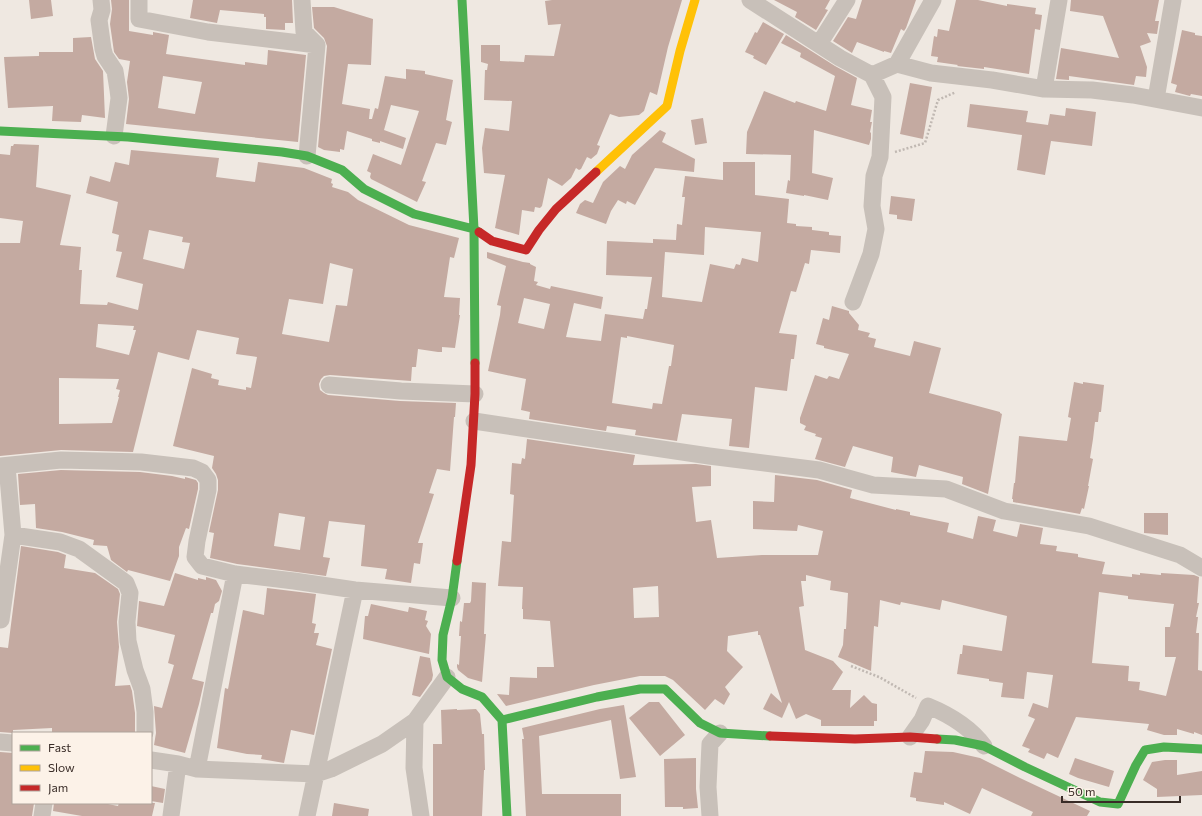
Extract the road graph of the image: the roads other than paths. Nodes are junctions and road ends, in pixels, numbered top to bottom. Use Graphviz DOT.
graph roads {
  1 [pos="101,0"];
  2 [pos="139,0"];
  3 [pos="302,0"];
  4 [pos="462,0"];
  5 [pos="695,0"];
  6 [pos="750,0"];
  7 [pos="847,0"];
  8 [pos="933,0"];
  9 [pos="1058,0"];
  10 [pos="1173,0"];
  11 [pos="819,44"];
  12 [pos="317,45"];
  13 [pos="897,64"];
  14 [pos="872,75"];
  15 [pos="1044,89"];
  16 [pos="1156,99"];
  17 [pos="1202,108"];
  18 [pos="0,131"];
  19 [pos="114,136"];
  20 [pos="306,156"];
  21 [pos="474,229"];
  22 [pos="853,302"];
  23 [pos="329,385"];
  24 [pos="475,394"];
  25 [pos="474,421"];
  26 [pos="4,466"];
  27 [pos="13,535"];
  28 [pos="1202,568"];
  29 [pos="235,574"];
  30 [pos="355,590"];
  31 [pos="452,598"];
  32 [pos="1,620"];
  33 [pos="447,677"];
  34 [pos="502,720"];
  35 [pos="415,721"];
  36 [pos="145,732"];
  37 [pos="720,733"];
  38 [pos="910,737"];
  39 [pos="0,742"];
  40 [pos="12,743"];
  41 [pos="984,746"];
  42 [pos="1202,749"];
  43 [pos="152,760"];
  44 [pos="178,764"];
  45 [pos="197,769"];
  46 [pos="316,774"];
  47 [pos="44,804"];
  48 [pos="1118,810"];
  49 [pos="42,816"];
  50 [pos="171,816"];
  51 [pos="307,816"];
  52 [pos="420,816"];
  53 [pos="507,816"];
  54 [pos="710,816"];
  1 -- 19 [label="street"];
  2 -- 12 [label="street"];
  3 -- 12 [label="street"];
  4 -- 21 [label="street"];
  5 -- 21 [label="street"];
  6 -- 11 [label="street"];
  7 -- 11 [label="street"];
  8 -- 13 [label="street"];
  9 -- 15 [label="street"];
  10 -- 16 [label="street"];
  11 -- 14 [label="street"];
  12 -- 20 [label="street"];
  13 -- 14 [label="street"];
  13 -- 15 [label="street"];
  14 -- 22 [label="street"];
  15 -- 16 [label="street"];
  16 -- 17 [label="street"];
  18 -- 19 [label="street"];
  19 -- 20 [label="street"];
  20 -- 21 [label="street"];
  21 -- 24 [label="street"];
  23 -- 24 [label="street"];
  24 -- 25 [label="street"];
  25 -- 28 [label="street"];
  25 -- 31 [label="street"];
  26 -- 27 [label="street"];
  26 -- 29 [label="street"];
  27 -- 32 [label="street"];
  27 -- 36 [label="street"];
  29 -- 30 [label="street"];
  29 -- 45 [label="street"];
  30 -- 31 [label="street"];
  30 -- 46 [label="street"];
  31 -- 33 [label="street"];
  33 -- 34 [label="street"];
  33 -- 35 [label="street"];
  34 -- 37 [label="street"];
  34 -- 53 [label="street"];
  35 -- 46 [label="street"];
  35 -- 52 [label="street"];
  37 -- 38 [label="street"];
  37 -- 54 [label="street"];
  38 -- 41 [label="street"];
  38 -- 41 [label="street"];
  39 -- 40 [label="street"];
  41 -- 48 [label="street"];
  42 -- 48 [label="street"];
  43 -- 44 [label="street"];
  44 -- 45 [label="street"];
  44 -- 50 [label="street"];
  45 -- 46 [label="street"];
  46 -- 51 [label="street"];
  47 -- 49 [label="street"];
}
